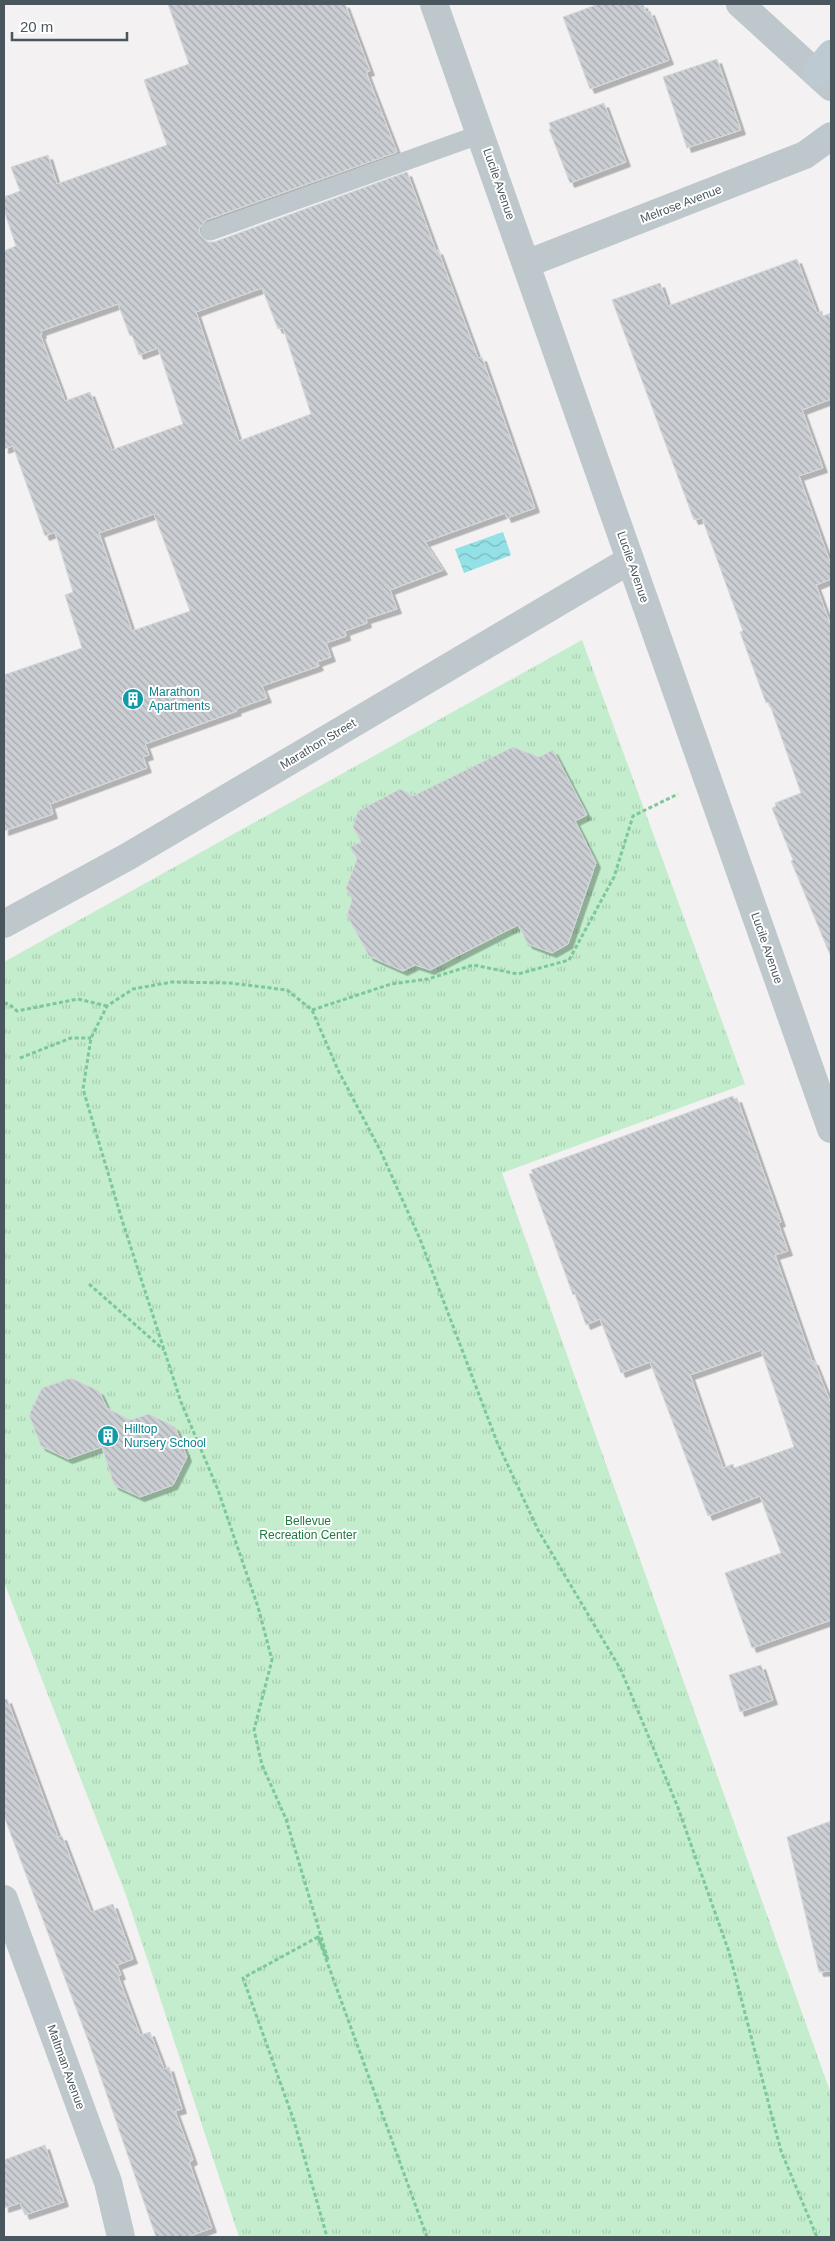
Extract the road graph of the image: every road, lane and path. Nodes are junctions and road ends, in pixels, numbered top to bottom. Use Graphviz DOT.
graph roads {
  1 [pos="434,4"];
  2 [pos="740,4"];
  3 [pos="826,72"];
  4 [pos="481,134"];
  5 [pos="831,136"];
  6 [pos="210,231"];
  7 [pos="526,264"];
  8 [pos="630,560"];
  9 [pos="709,783"];
  10 [pos="4,924"];
  11 [pos="4,1003"];
  12 [pos="107,1006"];
  13 [pos="312,1010"];
  14 [pos="90,1038"];
  15 [pos="20,1058"];
  16 [pos="831,1129"];
  17 [pos="89,1284"];
  18 [pos="164,1351"];
  19 [pos="4,1899"];
  20 [pos="318,1937"];
  21 [pos="120,2237"];
  22 [pos="327,2237"];
  23 [pos="427,2237"];
  24 [pos="817,2237"];
  1 -- 4 [label="street, Lucile Avenue"];
  2 -- 3 [label="street"];
  4 -- 6 [label="lane"];
  4 -- 7 [label="street, Lucile Avenue"];
  5 -- 7 [label="street, Melrose Avenue"];
  7 -- 8 [label="street, Lucile Avenue"];
  8 -- 9 [label="street, Lucile Avenue"];
  8 -- 10 [label="street, Marathon Street"];
  9 -- 13 [label="path"];
  9 -- 16 [label="street, Lucile Avenue"];
  11 -- 12 [label="path"];
  12 -- 13 [label="path"];
  12 -- 14 [label="path"];
  13 -- 24 [label="path"];
  14 -- 15 [label="path"];
  14 -- 18 [label="path"];
  17 -- 18 [label="path"];
  18 -- 20 [label="path"];
  19 -- 21 [label="street, Maltman Avenue"];
  20 -- 22 [label="path"];
  20 -- 23 [label="path"];
}
